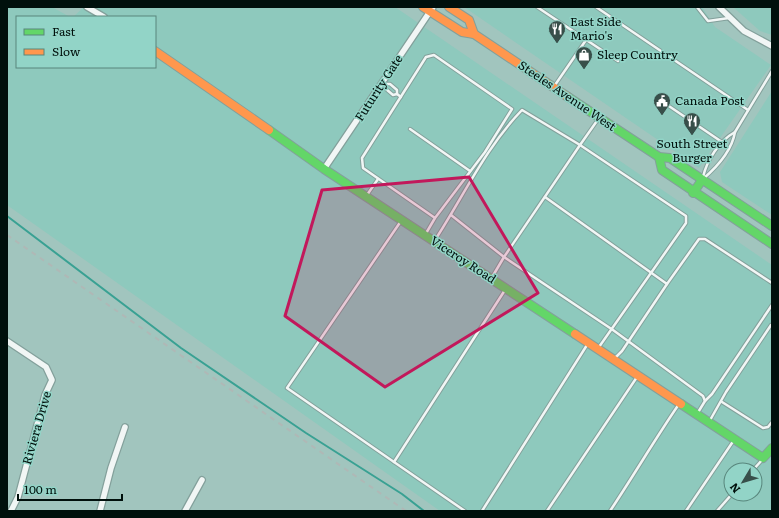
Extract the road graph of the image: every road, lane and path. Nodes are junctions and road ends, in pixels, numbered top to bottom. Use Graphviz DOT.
graph roads {
  1 [pos="87,7"];
  2 [pos="449,7"];
  3 [pos="536,7"];
  4 [pos="596,7"];
  5 [pos="697,7"];
  6 [pos="719,7"];
  7 [pos="429,9"];
  8 [pos="102,16"];
  9 [pos="730,18"];
  10 [pos="474,34"];
  11 [pos="586,40"];
  12 [pos="772,46"];
  13 [pos="156,52"];
  14 [pos="618,61"];
  15 [pos="772,71"];
  16 [pos="384,84"];
  17 [pos="554,87"];
  18 [pos="397,94"];
  19 [pos="401,97"];
  20 [pos="657,98"];
  21 [pos="748,110"];
  22 [pos="600,118"];
  23 [pos="410,128"];
  24 [pos="735,132"];
  25 [pos="722,142"];
  26 [pos="580,145"];
  27 [pos="659,157"];
  28 [pos="324,170"];
  29 [pos="470,171"];
  30 [pos="378,179"];
  31 [pos="702,180"];
  32 [pos="693,193"];
  33 [pos="366,197"];
  34 [pos="545,197"];
  35 [pos="451,215"];
  36 [pos="435,218"];
  37 [pos="402,220"];
  38 [pos="772,226"];
  39 [pos="425,236"];
  40 [pos="434,241"];
  41 [pos="772,244"];
  42 [pos="504,257"];
  43 [pos="653,272"];
  44 [pos="491,279"];
  45 [pos="772,283"];
  46 [pos="667,284"];
  47 [pos="506,289"];
  48 [pos="772,304"];
  49 [pos="772,325"];
  50 [pos="613,330"];
  51 [pos="7,341"];
  52 [pos="628,342"];
  53 [pos="589,343"];
  54 [pos="598,349"];
  55 [pos="613,359"];
  56 [pos="638,375"];
  57 [pos="705,401"];
  58 [pos="722,402"];
  59 [pos="680,403"];
  60 [pos="697,414"];
  61 [pos="709,422"];
  62 [pos="772,422"];
  63 [pos="125,427"];
  64 [pos="735,439"];
  65 [pos="772,448"];
  66 [pos="763,458"];
  67 [pos="394,462"];
  68 [pos="760,462"];
  69 [pos="202,480"];
  70 [pos="725,502"];
  71 [pos="11,511"];
  72 [pos="100,511"];
  73 [pos="185,511"];
  74 [pos="465,511"];
  75 [pos="482,511"];
  76 [pos="547,511"];
  77 [pos="610,511"];
  78 [pos="686,511"];
  79 [pos="717,511"];
  1 -- 8 [label="street"];
  2 -- 10 [label="street, Steeles Avenue West"];
  3 -- 11 [label="lane"];
  4 -- 21 [label="lane"];
  5 -- 9 [label="lane"];
  6 -- 9 [label="street"];
  7 -- 10 [label="street, Steeles Avenue West"];
  7 -- 16 [label="street, Futurity Gate"];
  9 -- 12 [label="street"];
  10 -- 17 [label="street, Steeles Avenue West"];
  11 -- 14 [label="lane"];
  11 -- 17 [label="lane"];
  13 -- 28 [label="street, Viceroy Road"];
  15 -- 21 [label="lane"];
  16 -- 18 [label="lane"];
  16 -- 18 [label="lane"];
  16 -- 28 [label="street, Futurity Gate"];
  17 -- 22 [label="street, Steeles Avenue West"];
  18 -- 19 [label="lane"];
  19 -- 29 [label="lane"];
  19 -- 30 [label="lane"];
  20 -- 25 [label="lane"];
  21 -- 24 [label="lane"];
  22 -- 26 [label="lane"];
  22 -- 27 [label="street, Steeles Avenue West"];
  23 -- 29 [label="lane"];
  24 -- 25 [label="lane"];
  24 -- 31 [label="lane"];
  25 -- 31 [label="lane"];
  26 -- 34 [label="lane"];
  26 -- 35 [label="lane"];
  26 -- 43 [label="lane"];
  27 -- 31 [label="street, Steeles Avenue West"];
  27 -- 32 [label="street"];
  28 -- 33 [label="street, Viceroy Road"];
  29 -- 36 [label="lane"];
  30 -- 33 [label="lane"];
  30 -- 36 [label="lane"];
  31 -- 32 [label="street"];
  31 -- 38 [label="street, Steeles Avenue West"];
  32 -- 41 [label="street"];
  33 -- 37 [label="street, Viceroy Road"];
  34 -- 42 [label="lane"];
  34 -- 43 [label="lane"];
  35 -- 40 [label="lane"];
  35 -- 42 [label="lane"];
  36 -- 39 [label="lane"];
  37 -- 39 [label="street, Viceroy Road"];
  37 -- 67 [label="lane"];
  39 -- 40 [label="street, Viceroy Road"];
  40 -- 44 [label="street, Viceroy Road"];
  42 -- 44 [label="lane"];
  42 -- 50 [label="lane"];
  43 -- 46 [label="lane"];
  43 -- 50 [label="lane"];
  44 -- 47 [label="street, Viceroy Road"];
  45 -- 46 [label="lane"];
  46 -- 52 [label="lane"];
  47 -- 53 [label="street, Viceroy Road"];
  47 -- 67 [label="lane"];
  48 -- 57 [label="lane"];
  49 -- 58 [label="lane"];
  50 -- 52 [label="lane"];
  50 -- 54 [label="lane"];
  51 -- 71 [label="street, Riviera Drive"];
  52 -- 55 [label="lane"];
  52 -- 57 [label="lane"];
  53 -- 54 [label="street, Viceroy Road"];
  53 -- 75 [label="lane"];
  54 -- 55 [label="street, Viceroy Road"];
  55 -- 56 [label="street, Viceroy Road"];
  56 -- 59 [label="street, Viceroy Road"];
  56 -- 76 [label="lane"];
  57 -- 60 [label="lane"];
  58 -- 61 [label="lane"];
  58 -- 62 [label="lane"];
  59 -- 60 [label="street, Viceroy Road"];
  59 -- 77 [label="lane"];
  60 -- 61 [label="street, Viceroy Road"];
  61 -- 64 [label="street, Viceroy Road"];
  63 -- 72 [label="street"];
  64 -- 66 [label="street, Viceroy Road"];
  64 -- 78 [label="lane"];
  65 -- 66 [label="street"];
  66 -- 68 [label="lane"];
  67 -- 74 [label="lane"];
  69 -- 73 [label="street"];
  70 -- 79 [label="lane"];
}
